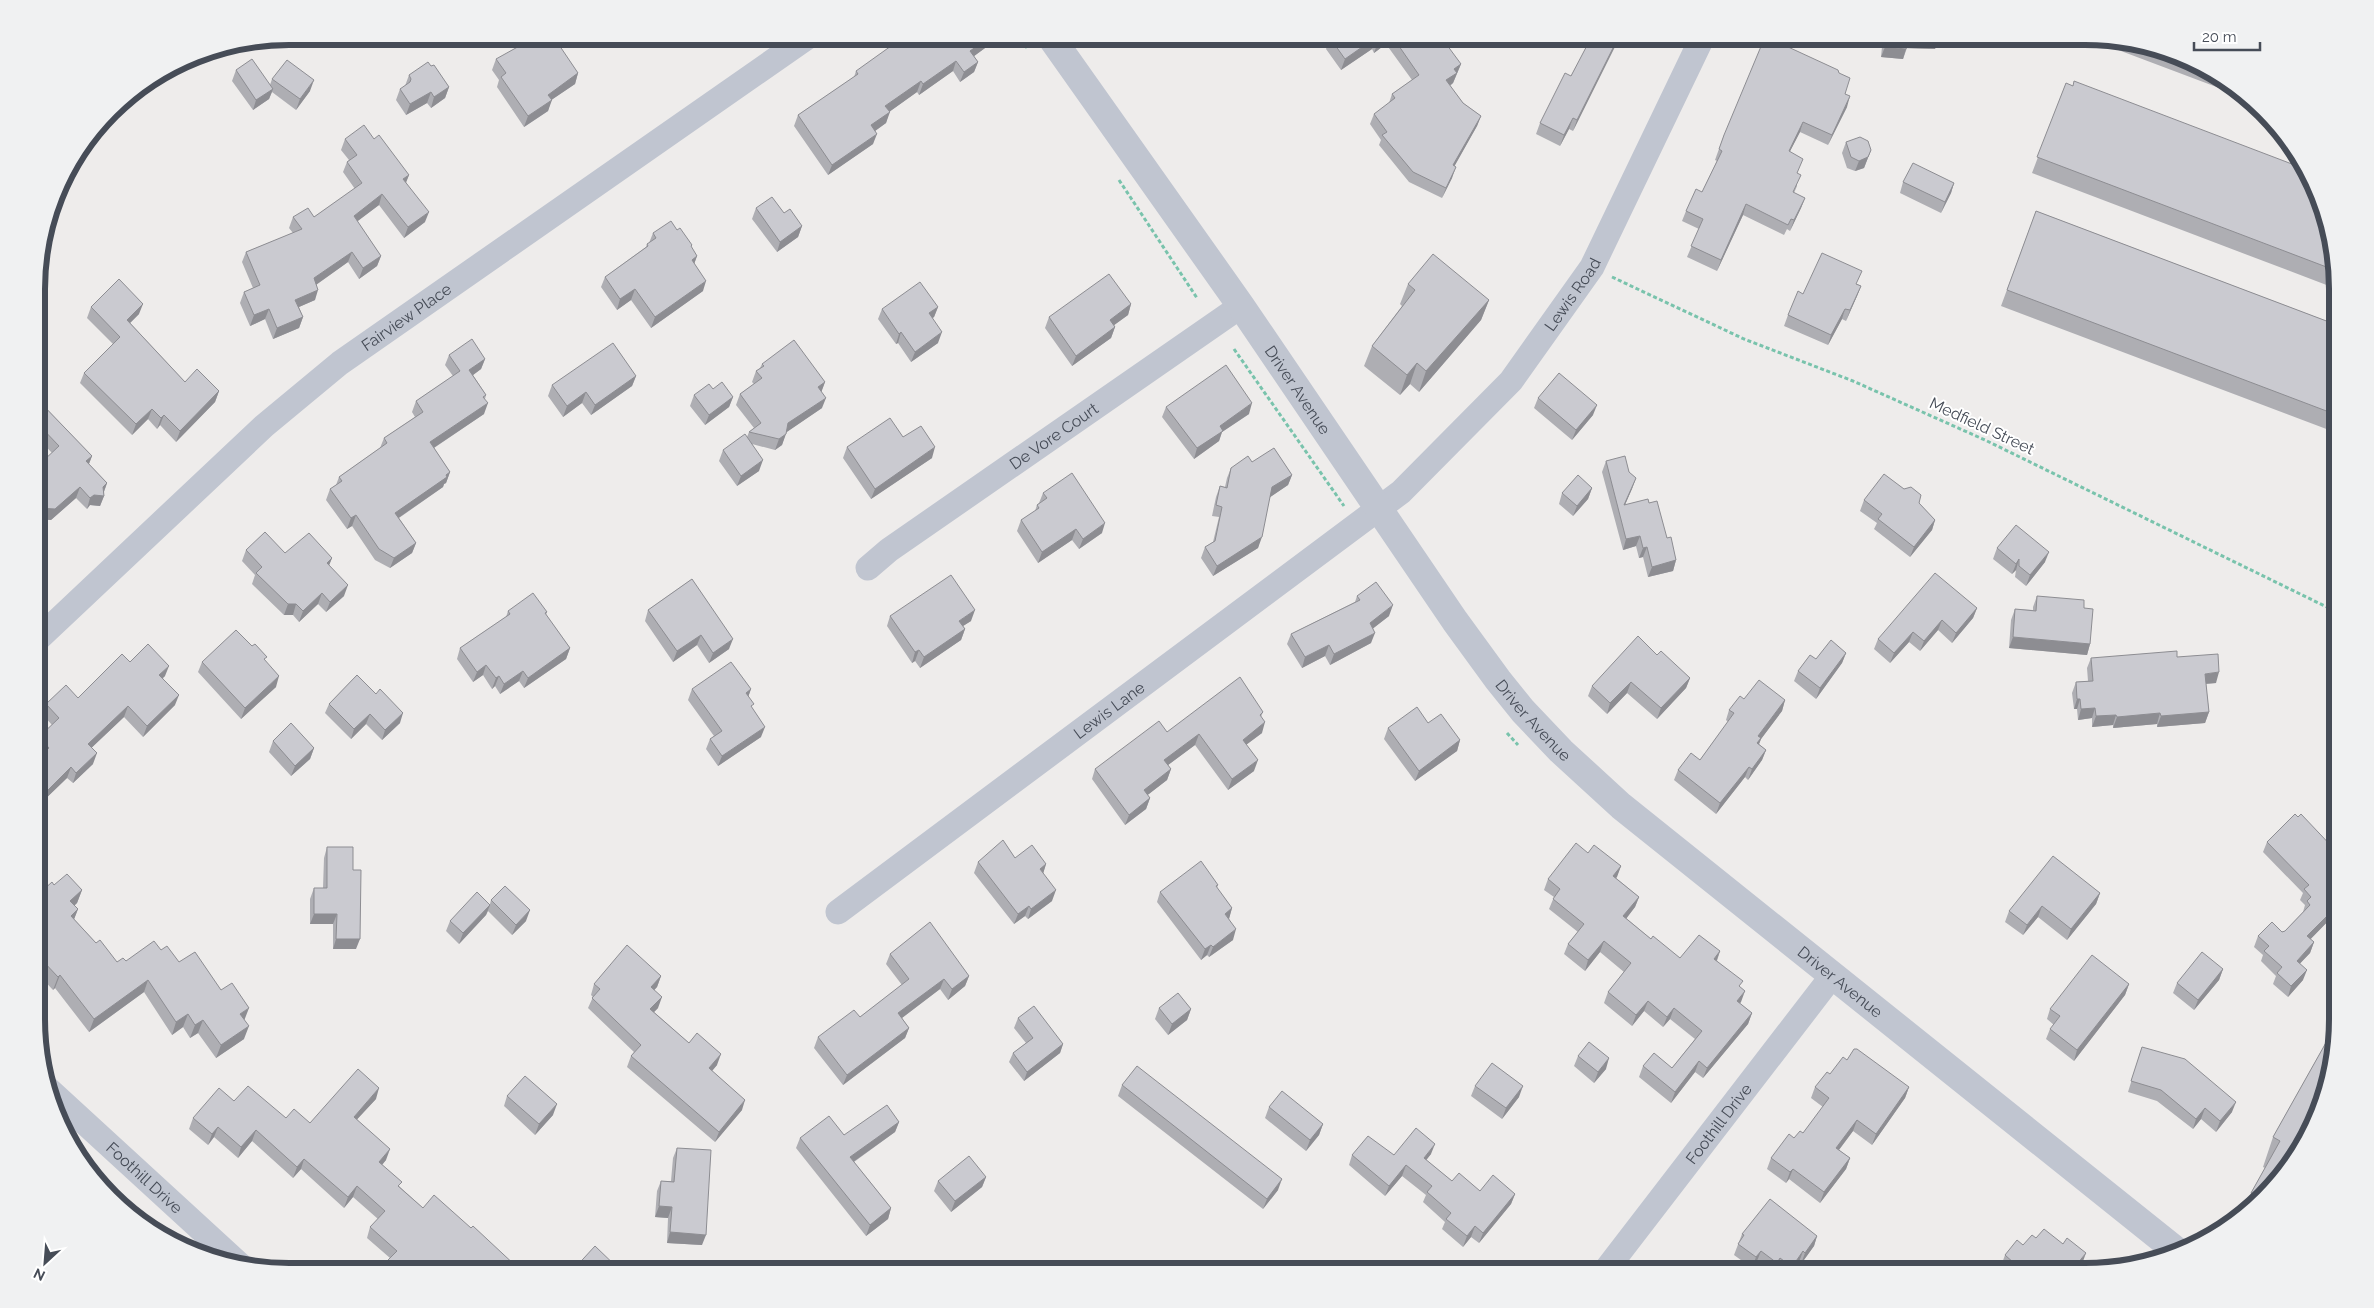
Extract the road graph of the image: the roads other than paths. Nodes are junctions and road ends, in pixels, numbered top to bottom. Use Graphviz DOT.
graph roads {
  1 [pos="796,45"];
  2 [pos="1041,45"];
  3 [pos="1699,45"];
  4 [pos="1241,306"];
  5 [pos="1379,509"];
  6 [pos="868,568"];
  7 [pos="45,633"];
  8 [pos="838,912"];
  9 [pos="1832,976"];
  10 [pos="58,1098"];
  11 [pos="2172,1247"];
  12 [pos="230,1256"];
  13 [pos="1611,1263"];
  1 -- 7 [label="street, Fairview Place"];
  2 -- 4 [label="street, Driver Avenue"];
  3 -- 5 [label="street, Lewis Road"];
  4 -- 5 [label="street, Driver Avenue"];
  4 -- 6 [label="street, De Vore Court"];
  5 -- 8 [label="street, Lewis Lane"];
  5 -- 9 [label="street, Driver Avenue"];
  9 -- 11 [label="street, Driver Avenue"];
  9 -- 13 [label="street, Foothill Drive"];
  10 -- 12 [label="street, Foothill Drive"];
}
